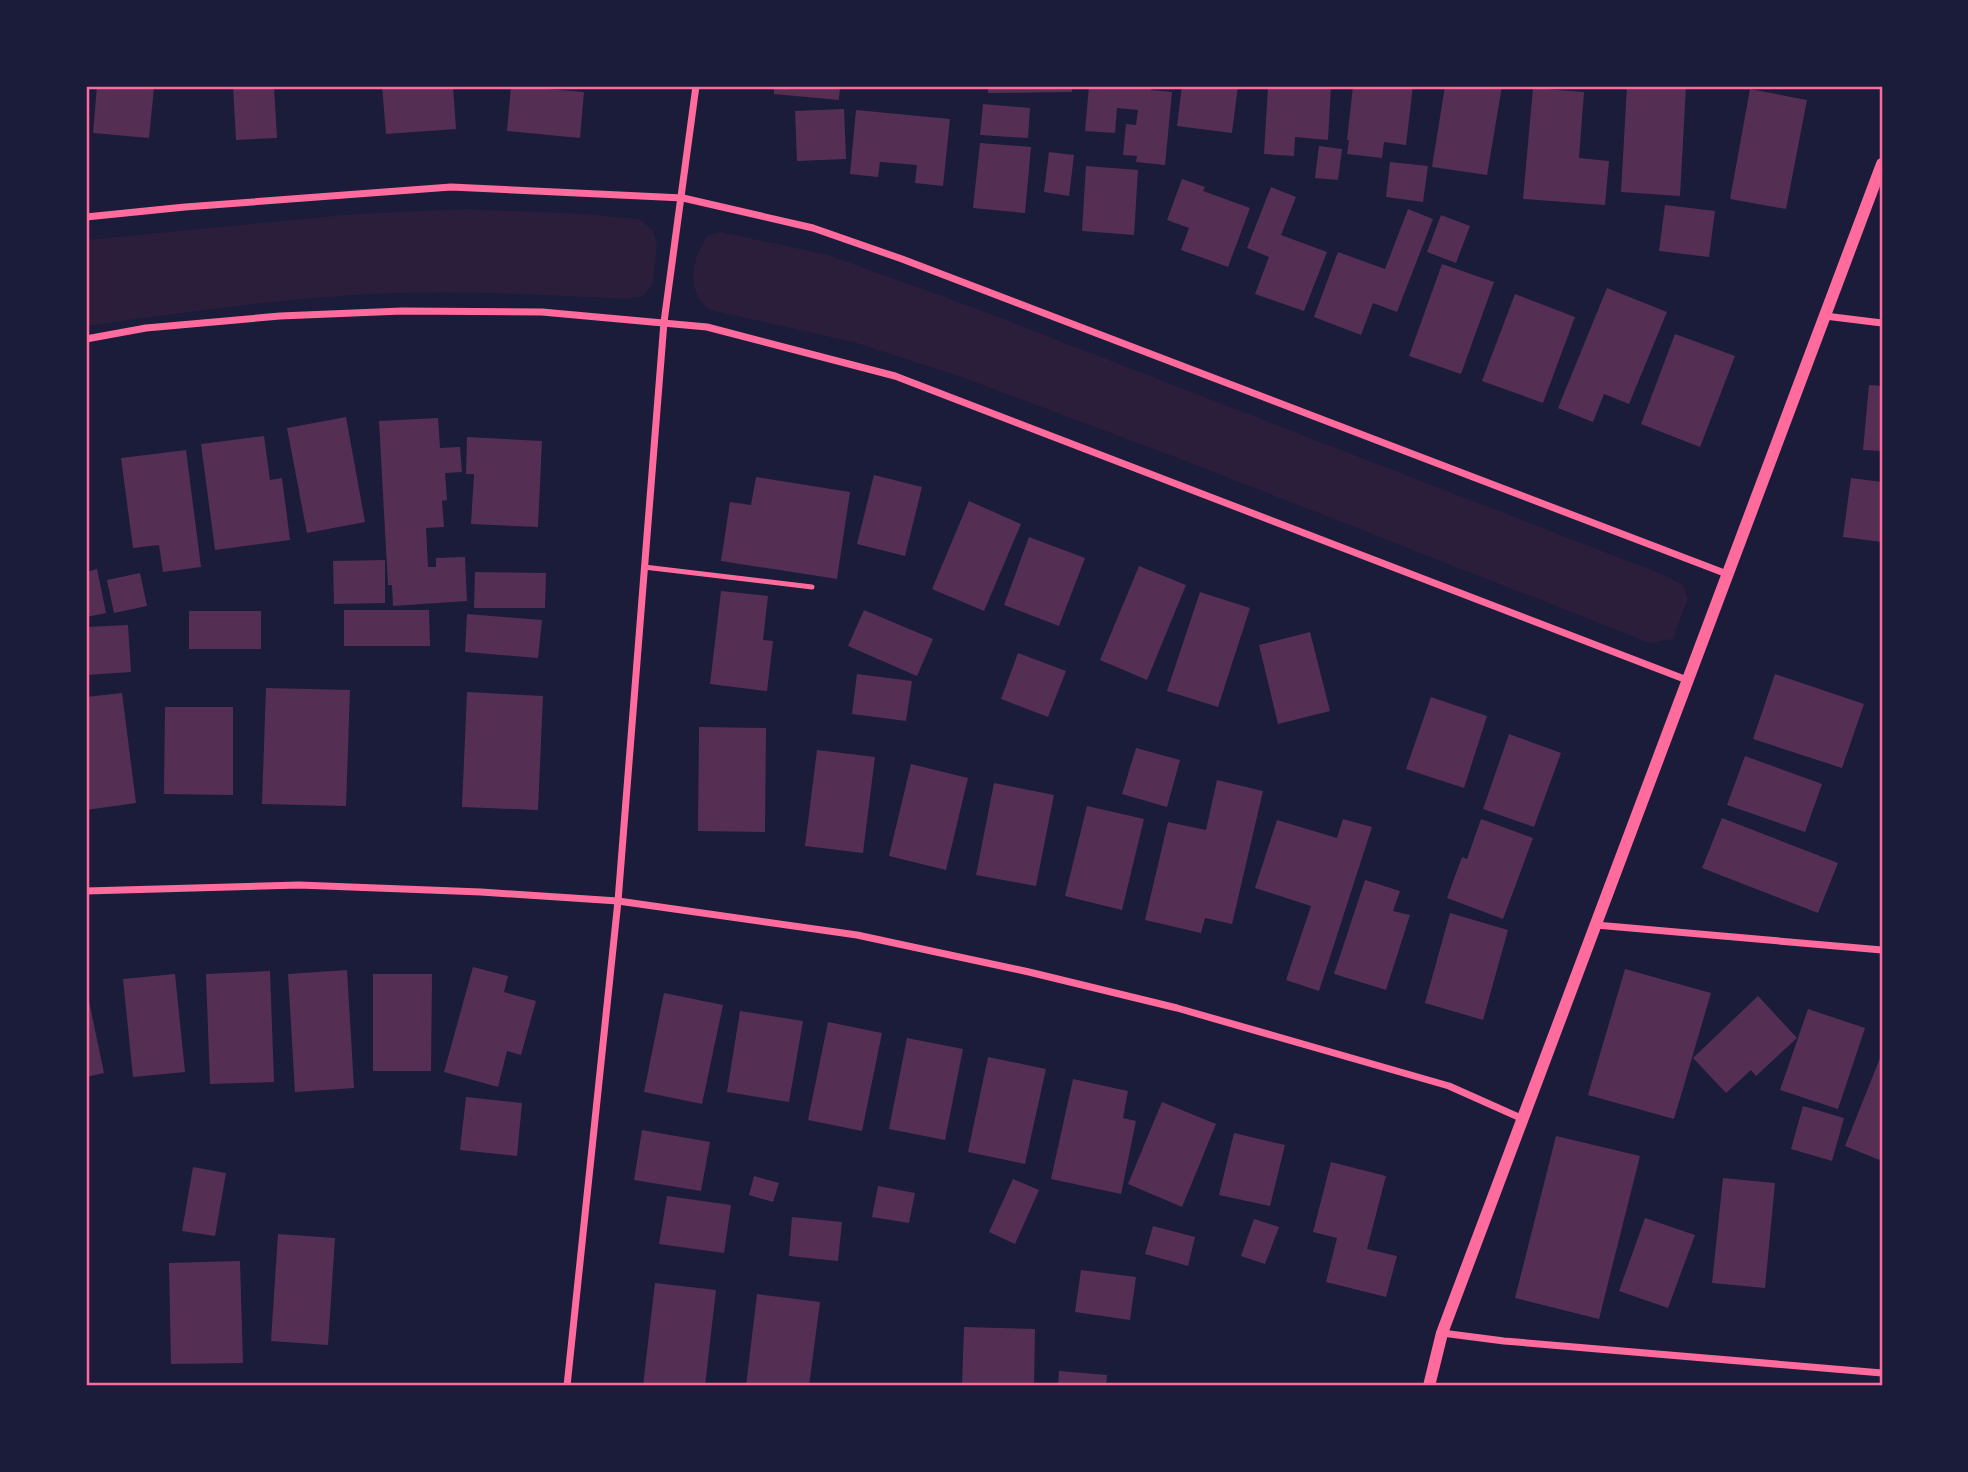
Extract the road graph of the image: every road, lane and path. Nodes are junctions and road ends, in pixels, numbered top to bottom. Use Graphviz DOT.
graph roads {
  1 [pos="696,86"];
  2 [pos="1882,164"];
  3 [pos="682,198"];
  4 [pos="86,217"];
  5 [pos="1825,316"];
  6 [pos="664,322"];
  7 [pos="1882,323"];
  8 [pos="86,339"];
  9 [pos="644,567"];
  10 [pos="1727,574"];
  11 [pos="812,587"];
  12 [pos="1687,680"];
  13 [pos="86,891"];
  14 [pos="618,901"];
  15 [pos="1596,925"];
  16 [pos="1882,950"];
  17 [pos="1523,1119"];
  18 [pos="1442,1333"];
  19 [pos="1882,1373"];
  20 [pos="567,1386"];
  21 [pos="1429,1386"];
  1 -- 3 [label="street"];
  2 -- 5 [label="street"];
  3 -- 4 [label="street"];
  3 -- 6 [label="street"];
  3 -- 10 [label="street"];
  5 -- 7 [label="street"];
  5 -- 10 [label="street"];
  6 -- 8 [label="street"];
  6 -- 9 [label="street"];
  6 -- 12 [label="street"];
  9 -- 11 [label="lane"];
  9 -- 14 [label="street"];
  10 -- 12 [label="street"];
  12 -- 15 [label="street"];
  13 -- 14 [label="street"];
  14 -- 17 [label="street"];
  14 -- 20 [label="street"];
  15 -- 16 [label="street"];
  15 -- 17 [label="street"];
  17 -- 18 [label="street"];
  18 -- 19 [label="street"];
  18 -- 21 [label="street"];
}
